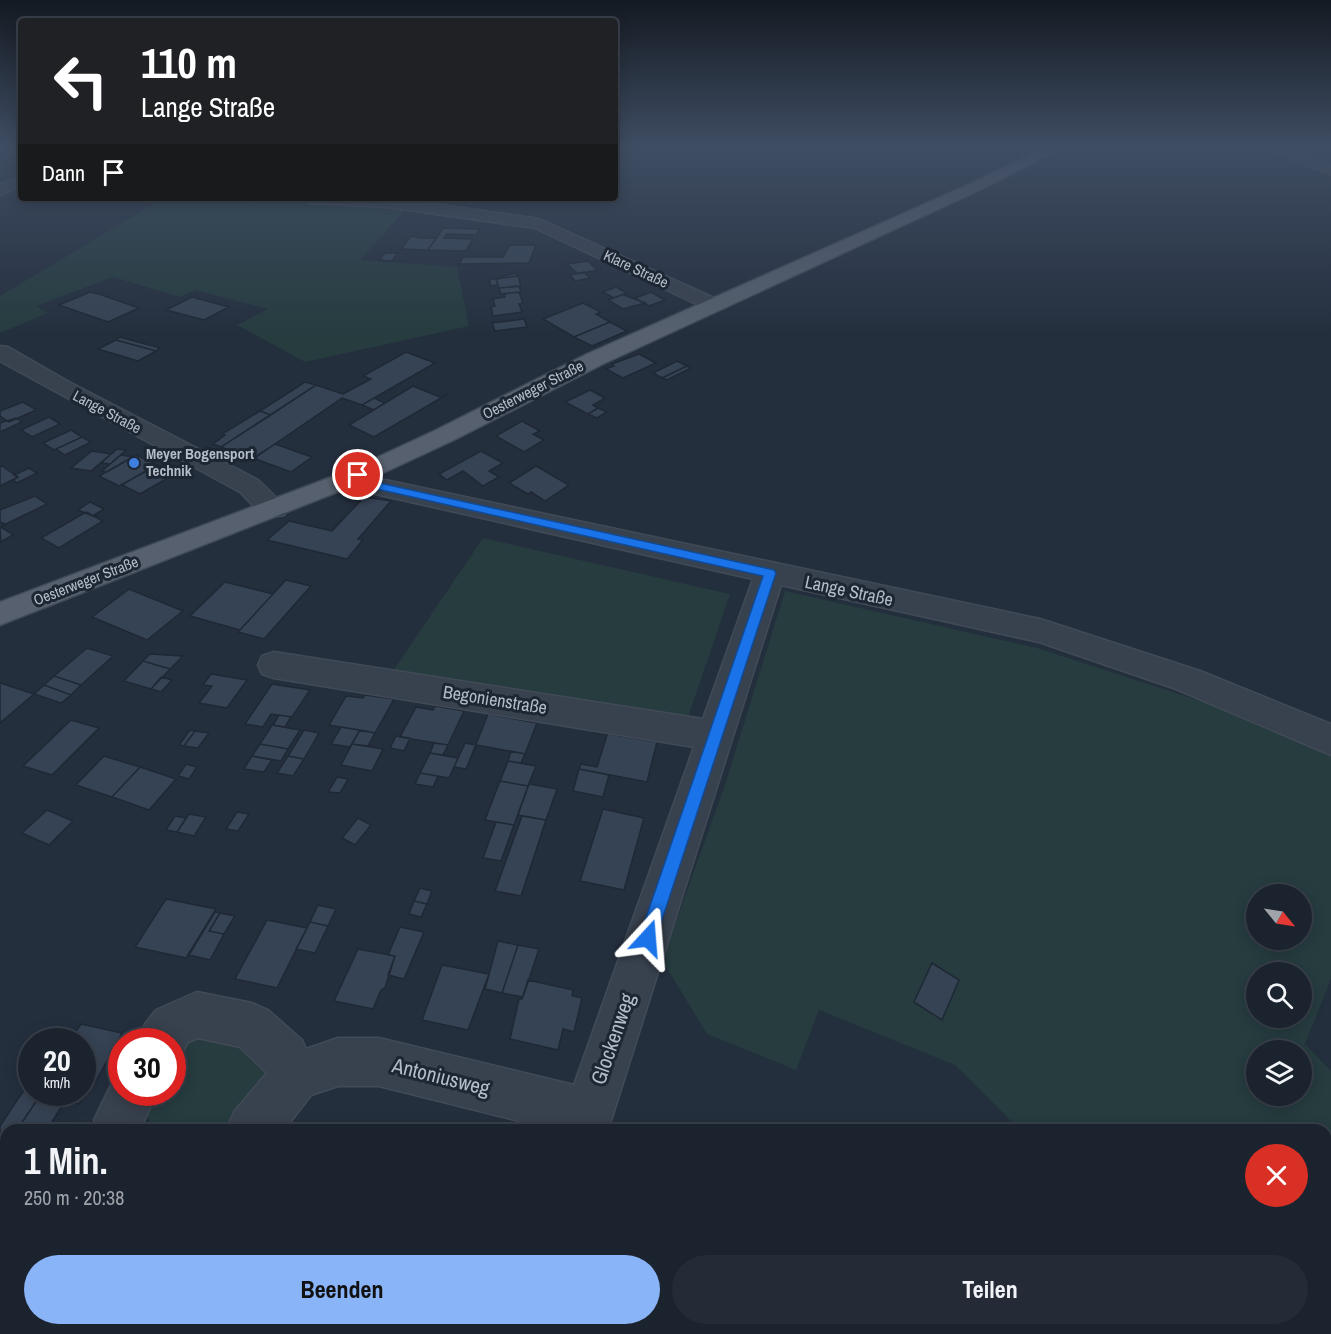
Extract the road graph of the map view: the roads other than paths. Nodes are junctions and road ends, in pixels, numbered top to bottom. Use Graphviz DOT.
graph roads {
  1 [pos="434,209"];
  2 [pos="926,209"];
  3 [pos="714,305"];
  4 [pos="0,351"];
  5 [pos="358,475"];
  6 [pos="274,509"];
  7 [pos="770,573"];
  8 [pos="0,614"];
  9 [pos="274,665"];
  10 [pos="717,736"];
  11 [pos="1331,740"];
  12 [pos="171,1028"];
  13 [pos="295,1077"];
  14 [pos="126,1106"];
  15 [pos="586,1121"];
  16 [pos="121,1124"];
  17 [pos="257,1124"];
  1 -- 3 [label="street, Klare Straße"];
  2 -- 3 [label="main road, Oesterweger Straße"];
  3 -- 5 [label="main road, Oesterweger Straße"];
  4 -- 6 [label="street, Lange Straße"];
  5 -- 6 [label="main road, Oesterweger Straße"];
  5 -- 7 [label="street, Lange Straße"];
  6 -- 8 [label="main road, Oesterweger Straße"];
  7 -- 10 [label="street, Glockenweg"];
  7 -- 11 [label="street, Lange Straße"];
  9 -- 10 [label="street, Begonienstraße"];
  10 -- 15 [label="street, Glockenweg"];
  12 -- 13 [label="street"];
  13 -- 15 [label="street, Antoniusweg"];
  13 -- 17 [label="street"];
  14 -- 16 [label="street"];
}
